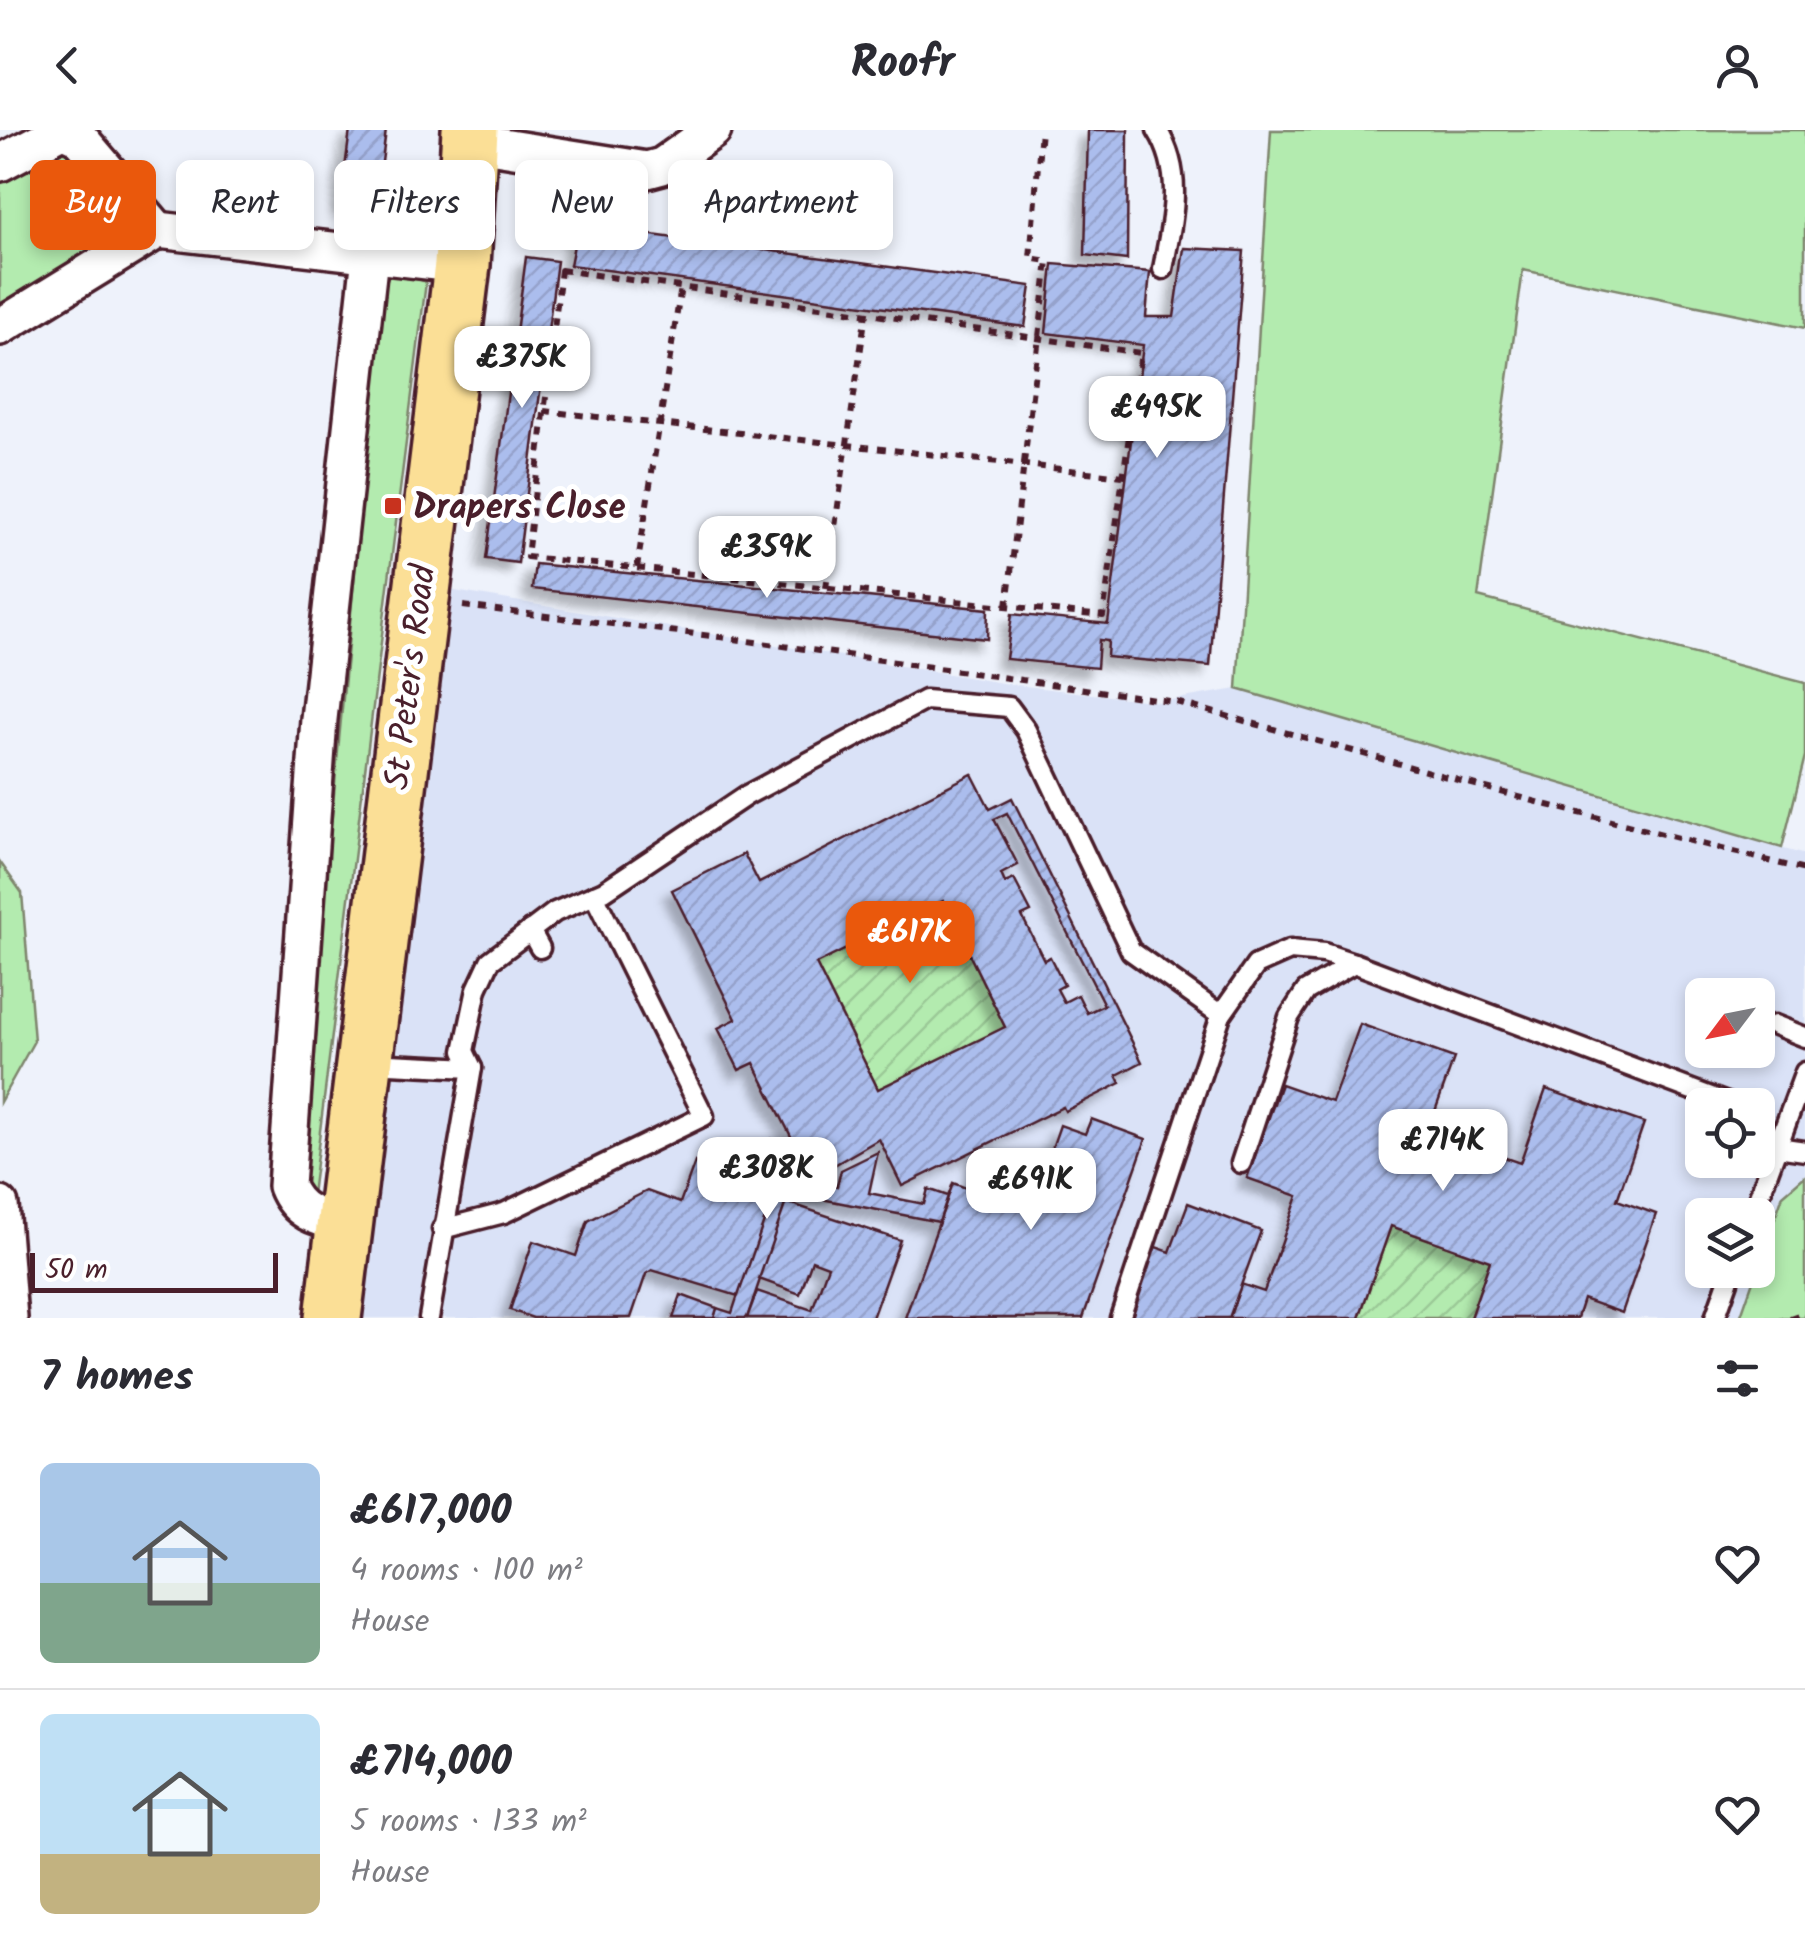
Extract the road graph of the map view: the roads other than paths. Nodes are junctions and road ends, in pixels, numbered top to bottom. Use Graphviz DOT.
graph roads {
  1 [pos="63,130"];
  2 [pos="713,130"];
  3 [pos="1157,130"];
  4 [pos="470,136"];
  5 [pos="0,163"];
  6 [pos="158,230"];
  7 [pos="370,256"];
  8 [pos="462,265"];
  9 [pos="1163,269"];
  10 [pos="0,327"];
  11 [pos="594,895"];
  12 [pos="530,930"];
  13 [pos="540,948"];
  14 [pos="1354,964"];
  15 [pos="1221,1015"];
  16 [pos="1775,1025"];
  17 [pos="1805,1037"];
  18 [pos="362,1063"];
  19 [pos="472,1068"];
  20 [pos="1805,1072"];
  21 [pos="1686,1088"];
  22 [pos="1775,1143"];
  23 [pos="1777,1146"];
  24 [pos="1805,1151"];
  25 [pos="1241,1163"];
  26 [pos="1758,1198"];
  27 [pos="0,1205"];
  28 [pos="342,1223"];
  29 [pos="442,1229"];
  30 [pos="1726,1288"];
  31 [pos="9,1318"];
  32 [pos="333,1318"];
  33 [pos="430,1318"];
  34 [pos="1120,1318"];
  35 [pos="1715,1318"];
  1 -- 5 [label="street"];
  1 -- 6 [label="street"];
  2 -- 4 [label="street"];
  3 -- 9 [label="lane"];
  4 -- 8 [label="main road, St Peter's Road"];
  6 -- 7 [label="street"];
  6 -- 10 [label="street"];
  7 -- 8 [label="street"];
  7 -- 28 [label="street"];
  8 -- 18 [label="main road, St Peter's Road"];
  11 -- 12 [label="lane"];
  11 -- 15 [label="lane"];
  11 -- 29 [label="lane"];
  12 -- 13 [label="lane"];
  12 -- 19 [label="lane"];
  14 -- 15 [label="lane"];
  14 -- 21 [label="lane"];
  14 -- 25 [label="lane"];
  15 -- 34 [label="lane"];
  16 -- 17 [label="lane"];
  18 -- 19 [label="lane"];
  18 -- 28 [label="main road, St Peter's Road"];
  19 -- 29 [label="lane"];
  20 -- 23 [label="lane"];
  22 -- 23 [label="lane"];
  23 -- 24 [label="lane"];
  23 -- 26 [label="lane"];
  27 -- 31 [label="street"];
  28 -- 32 [label="main road, St Peter's Road"];
  29 -- 33 [label="lane"];
  30 -- 35 [label="lane"];
}
